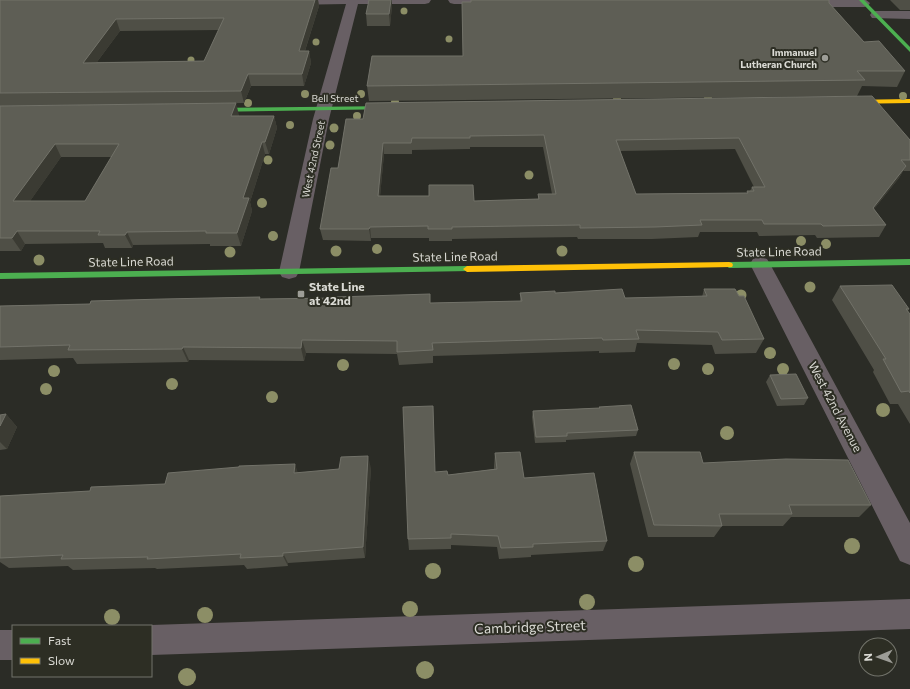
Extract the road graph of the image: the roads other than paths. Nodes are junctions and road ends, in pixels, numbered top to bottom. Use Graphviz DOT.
graph roads {
  1 [pos="353,0"];
  2 [pos="425,0"];
  3 [pos="454,0"];
  4 [pos="510,0"];
  5 [pos="275,1"];
  6 [pos="863,2"];
  7 [pos="787,3"];
  8 [pos="876,15"];
  9 [pos="910,15"];
  10 [pos="910,50"];
  11 [pos="910,101"];
  12 [pos="834,102"];
  13 [pos="405,108"];
  14 [pos="324,109"];
  15 [pos="196,110"];
  16 [pos="910,262"];
  17 [pos="760,264"];
  18 [pos="289,272"];
  19 [pos="0,276"];
  20 [pos="910,551"];
  21 [pos="910,614"];
  22 [pos="152,640"];
  23 [pos="0,645"];
  24 [pos="12,645"];
  1 -- 2 [label="street"];
  1 -- 5 [label="street"];
  1 -- 14 [label="street, West 42nd Street"];
  3 -- 4 [label="street"];
  6 -- 7 [label="street"];
  6 -- 8 [label="street"];
  8 -- 9 [label="street"];
  8 -- 10 [label="street"];
  11 -- 12 [label="street"];
  13 -- 14 [label="street, Bell Street"];
  14 -- 15 [label="street, Bell Street"];
  14 -- 18 [label="street, West 42nd Street"];
  16 -- 17 [label="street, State Line Road"];
  17 -- 18 [label="street, State Line Road"];
  17 -- 20 [label="street, West 42nd Avenue"];
  18 -- 19 [label="street, State Line Road"];
  21 -- 22 [label="street, Cambridge Street"];
  23 -- 24 [label="street"];
}
